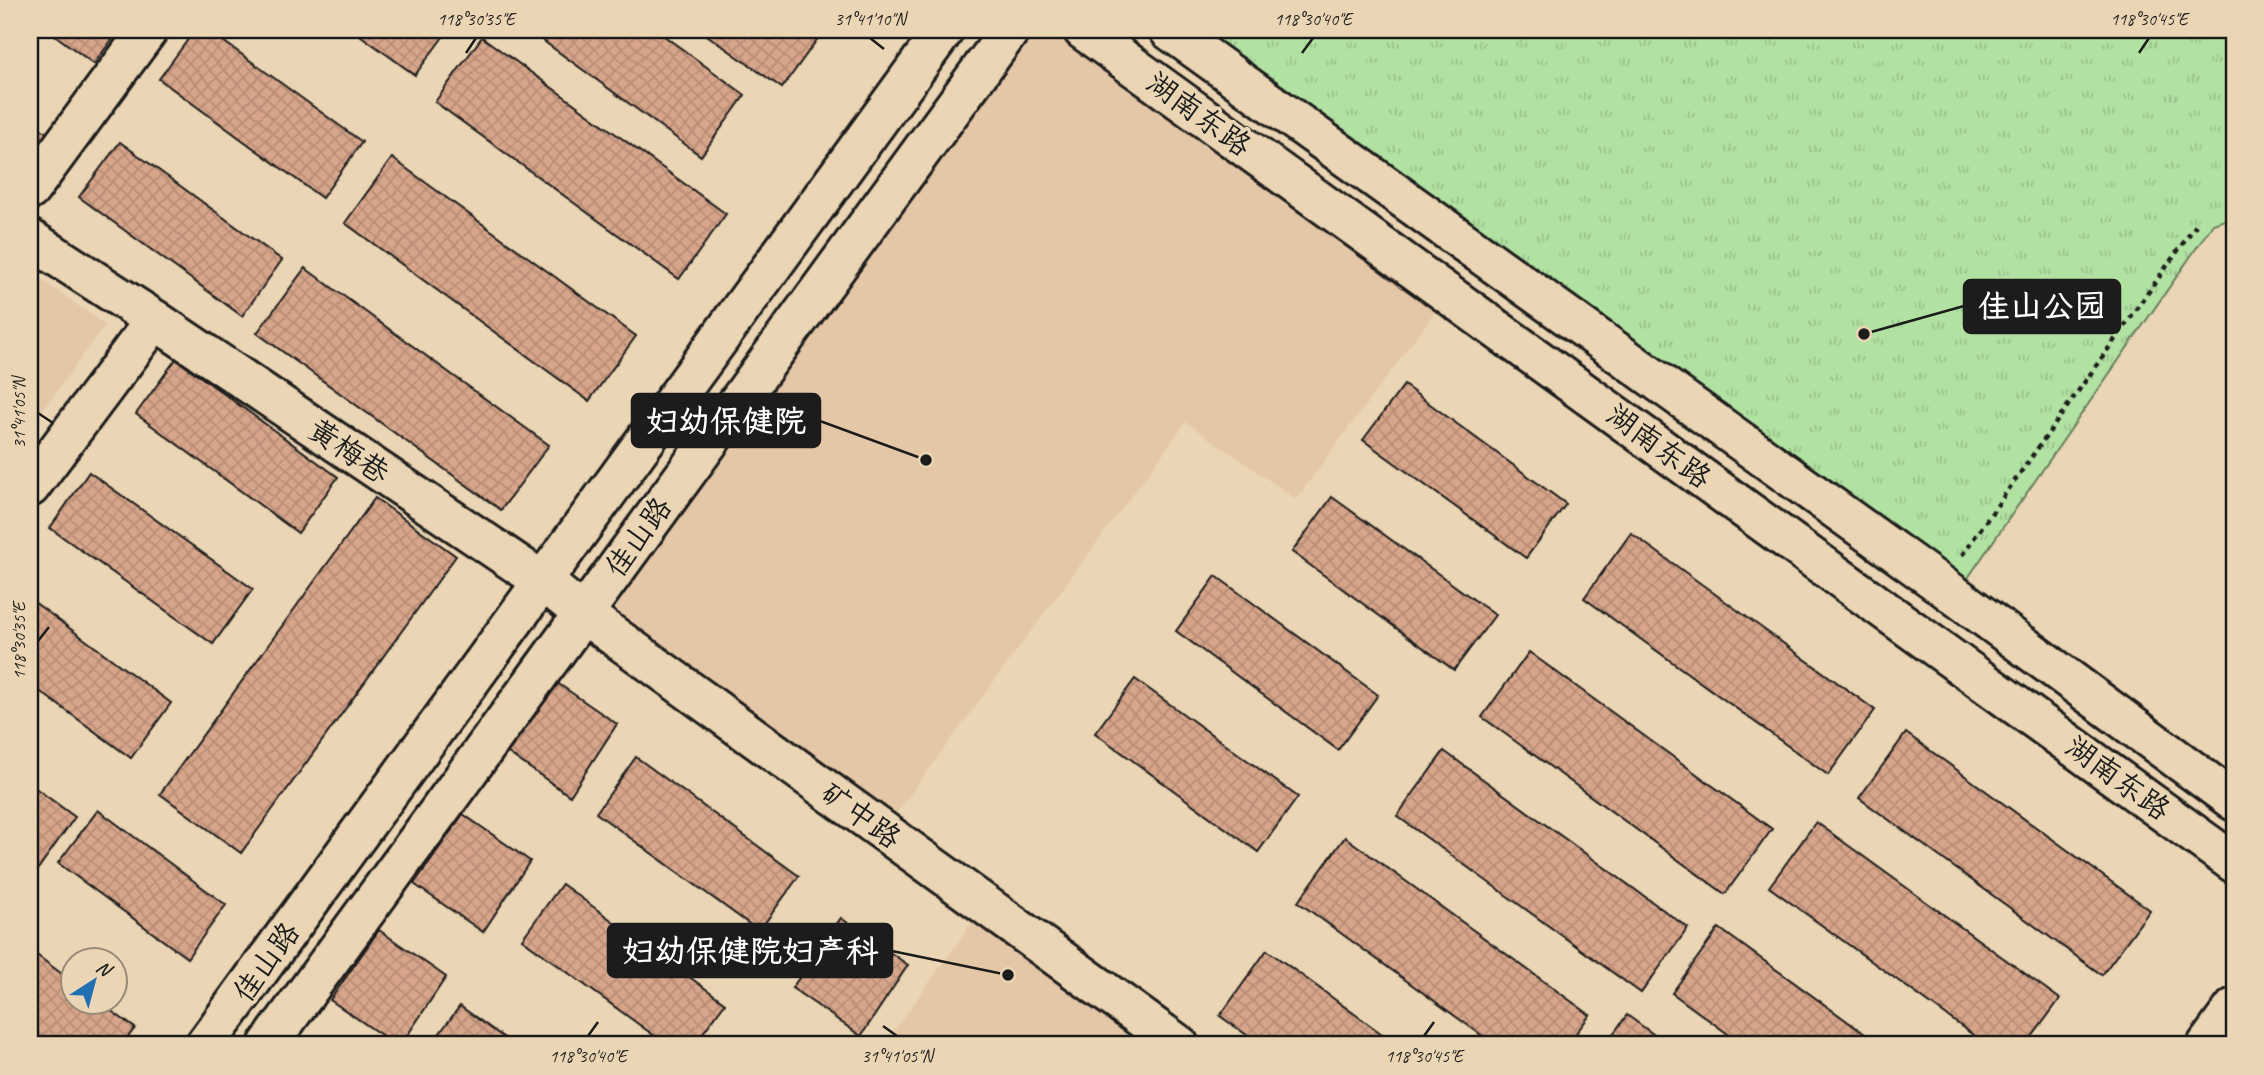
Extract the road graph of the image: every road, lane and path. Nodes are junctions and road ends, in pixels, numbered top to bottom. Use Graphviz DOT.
graph roads {
  1 [pos="148,30"];
  2 [pos="944,30"];
  3 [pos="1010,30"];
  4 [pos="1083,30"];
  5 [pos="1169,30"];
  6 [pos="30,190"];
  7 [pos="2196,225"];
  8 [pos="30,239"];
  9 [pos="155,320"];
  10 [pos="30,487"];
  11 [pos="544,582"];
  12 [pos="1941,585"];
  13 [pos="582,613"];
  14 [pos="2234,801"];
  15 [pos="2234,863"];
  16 [pos="2234,1008"];
  17 [pos="205,1045"];
  18 [pos="268,1045"];
  19 [pos="1179,1045"];
  20 [pos="2207,1045"];
  1 -- 6 [label="street"];
  2 -- 11 [label="street, 佳山路"];
  3 -- 13 [label="street, 佳山路"];
  4 -- 15 [label="street, 湖南东路"];
  5 -- 12 [label="street"];
  7 -- 12 [label="path"];
  8 -- 9 [label="street, 黄梅巷"];
  9 -- 10 [label="street"];
  9 -- 11 [label="street, 黄梅巷"];
  11 -- 13 [label="street, 矿中路"];
  11 -- 17 [label="street, 佳山路"];
  12 -- 14 [label="street"];
  13 -- 18 [label="street, 佳山路"];
  13 -- 19 [label="street, 矿中路"];
  16 -- 20 [label="street"];
}
